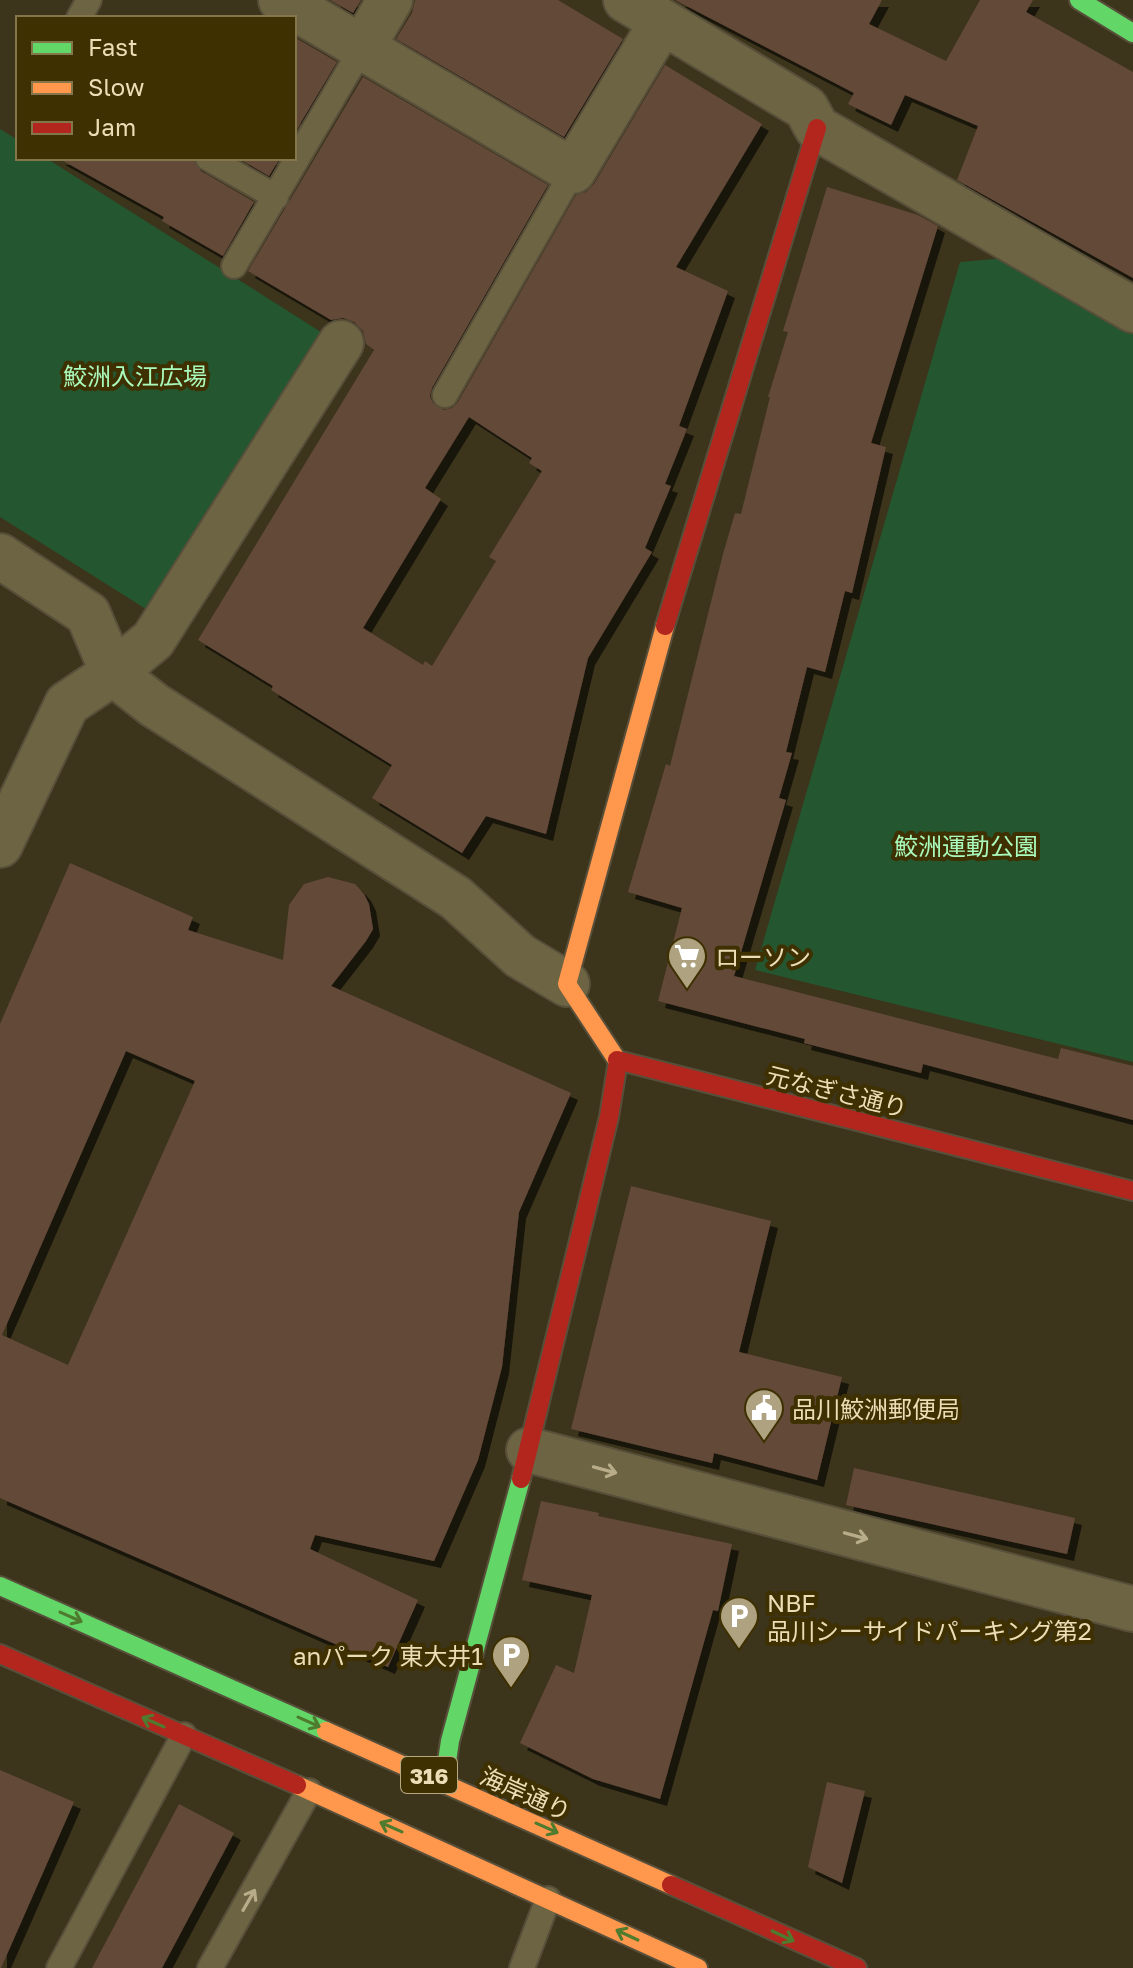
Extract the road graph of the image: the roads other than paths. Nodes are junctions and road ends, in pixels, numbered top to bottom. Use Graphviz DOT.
graph roads {
  1 [pos="281,0"];
  2 [pos="390,0"];
  3 [pos="1079,0"];
  4 [pos="644,11"];
  5 [pos="1133,33"];
  6 [pos="362,48"];
  7 [pos="817,128"];
  8 [pos="211,160"];
  9 [pos="573,171"];
  10 [pos="276,197"];
  11 [pos="234,266"];
  12 [pos="1133,310"];
  13 [pos="341,343"];
  14 [pos="445,395"];
  15 [pos="3,565"];
  16 [pos="113,673"];
  17 [pos="0,845"];
  18 [pos="567,984"];
  19 [pos="618,1061"];
  20 [pos="1133,1191"];
  21 [pos="529,1450"];
  22 [pos="0,1586"];
  23 [pos="1133,1609"];
  24 [pos="0,1654"];
  25 [pos="184,1735"];
  26 [pos="444,1782"];
  27 [pos="309,1791"];
  28 [pos="548,1899"];
  29 [pos="815,1950"];
  30 [pos="59,1968"];
  31 [pos="210,1968"];
  32 [pos="522,1968"];
  33 [pos="698,1968"];
  34 [pos="808,1968"];
  35 [pos="857,1968"];
  1 -- 6 [label="street"];
  2 -- 6 [label="street"];
  3 -- 5 [label="street"];
  4 -- 7 [label="street"];
  4 -- 9 [label="street"];
  6 -- 9 [label="street"];
  6 -- 10 [label="lane"];
  7 -- 12 [label="street"];
  7 -- 18 [label="street"];
  8 -- 10 [label="lane"];
  9 -- 14 [label="lane"];
  10 -- 11 [label="lane"];
  13 -- 16 [label="street"];
  15 -- 16 [label="street"];
  16 -- 17 [label="street"];
  16 -- 18 [label="street"];
  18 -- 19 [label="street"];
  19 -- 20 [label="street, 元なぎさ通り"];
  19 -- 21 [label="street"];
  21 -- 23 [label="street, one-way"];
  21 -- 26 [label="street"];
  22 -- 26 [label="street, 海岸通り / 316, one-way"];
  25 -- 24 [label="street, 316, one-way"];
  25 -- 27 [label="street, 316"];
  25 -- 30 [label="lane"];
  26 -- 29 [label="street, 海岸通り / 316, one-way"];
  28 -- 27 [label="street, 316, one-way"];
  31 -- 27 [label="lane, one-way"];
  28 -- 32 [label="lane"];
  33 -- 28 [label="street, 316, one-way"];
  29 -- 34 [label="street"];
  29 -- 35 [label="street, 海岸通り / 316"];
}
